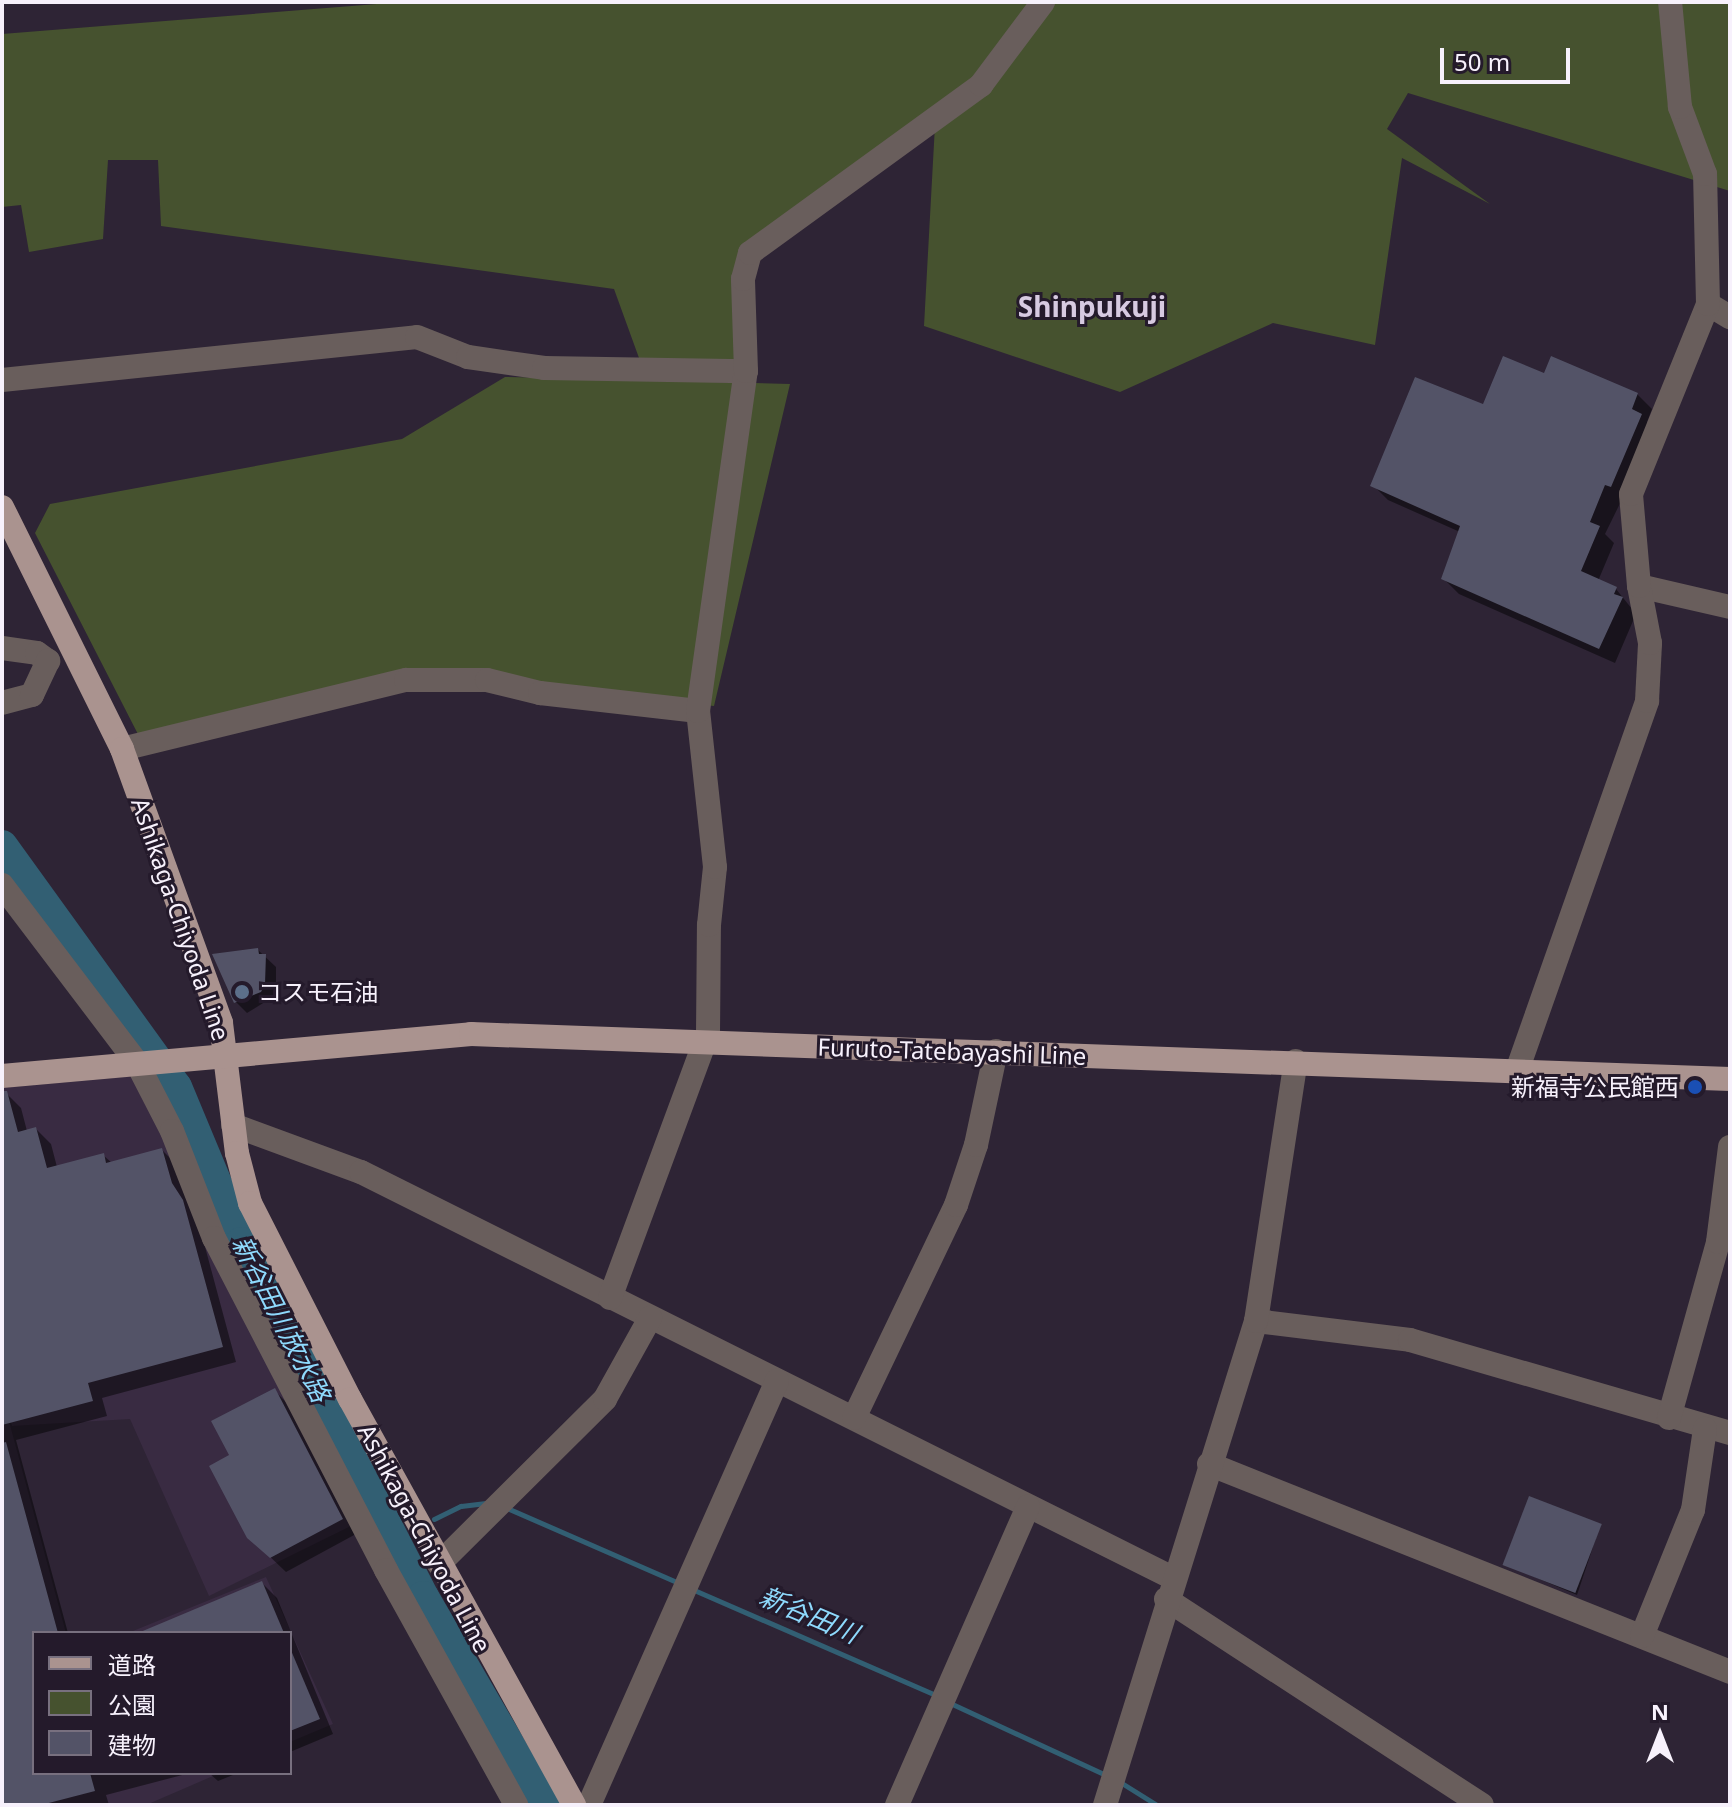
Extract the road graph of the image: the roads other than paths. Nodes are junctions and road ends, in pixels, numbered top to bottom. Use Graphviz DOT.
graph roads {
  1 [pos="1043,2"];
  2 [pos="1670,2"];
  3 [pos="1708,304"];
  4 [pos="1730,317"];
  5 [pos="746,371"];
  6 [pos="2,380"];
  7 [pos="2,507"];
  8 [pos="1639,586"];
  9 [pos="1730,607"];
  10 [pos="2,648"];
  11 [pos="74,653"];
  12 [pos="48,661"];
  13 [pos="2,703"];
  14 [pos="698,711"];
  15 [pos="122,749"];
  16 [pos="2,885"];
  17 [pos="704,1044"];
  18 [pos="996,1051"];
  19 [pos="227,1056"];
  20 [pos="1296,1061"];
  21 [pos="140,1063"];
  22 [pos="1518,1068"];
  23 [pos="2,1076"];
  24 [pos="1730,1079"];
  25 [pos="233,1125"];
  26 [pos="1730,1147"];
  27 [pos="610,1298"];
  28 [pos="650,1318"];
  29 [pos="1256,1321"];
  30 [pos="777,1381"];
  31 [pos="854,1418"];
  32 [pos="1669,1418"];
  33 [pos="1705,1429"];
  34 [pos="1730,1433"];
  35 [pos="1209,1464"];
  36 [pos="1028,1506"];
  37 [pos="439,1564"];
  38 [pos="1170,1589"];
  39 [pos="1642,1636"];
  40 [pos="1730,1672"];
  41 [pos="1110,1787"];
  42 [pos="516,1805"];
  43 [pos="574,1805"];
  44 [pos="589,1805"];
  45 [pos="897,1805"];
  46 [pos="1482,1805"];
  1 -- 5 [label="street"];
  2 -- 3 [label="street"];
  3 -- 4 [label="street"];
  3 -- 8 [label="street"];
  5 -- 6 [label="street"];
  5 -- 14 [label="street"];
  7 -- 11 [label="main road, Ashikaga-Chiyoda Line"];
  8 -- 9 [label="street"];
  8 -- 22 [label="street"];
  10 -- 12 [label="street"];
  11 -- 12 [label="street"];
  11 -- 15 [label="main road, Ashikaga-Chiyoda Line"];
  12 -- 13 [label="street"];
  14 -- 15 [label="street"];
  14 -- 17 [label="street"];
  15 -- 19 [label="main road, Ashikaga-Chiyoda Line"];
  16 -- 21 [label="street"];
  17 -- 18 [label="main road, Furuto-Tatebayashi Line"];
  17 -- 19 [label="main road, Furuto-Tatebayashi Line"];
  17 -- 27 [label="street"];
  18 -- 20 [label="main road, Furuto-Tatebayashi Line"];
  18 -- 31 [label="street"];
  19 -- 21 [label="main road, Furuto-Tatebayashi Line"];
  19 -- 25 [label="main road, Ashikaga-Chiyoda Line"];
  20 -- 22 [label="main road, Furuto-Tatebayashi Line"];
  20 -- 29 [label="street"];
  21 -- 23 [label="main road"];
  21 -- 42 [label="street"];
  22 -- 24 [label="main road, Furuto-Tatebayashi Line"];
  25 -- 27 [label="street"];
  25 -- 37 [label="main road, Ashikaga-Chiyoda Line"];
  26 -- 32 [label="street"];
  27 -- 28 [label="street"];
  28 -- 30 [label="street"];
  28 -- 37 [label="street"];
  29 -- 32 [label="street"];
  29 -- 35 [label="street"];
  30 -- 31 [label="street"];
  30 -- 44 [label="street"];
  31 -- 36 [label="street"];
  32 -- 33 [label="street"];
  33 -- 34 [label="street"];
  33 -- 39 [label="street"];
  35 -- 38 [label="street"];
  35 -- 39 [label="street"];
  36 -- 38 [label="street"];
  36 -- 45 [label="street"];
  37 -- 43 [label="main road, Ashikaga-Chiyoda Line"];
  38 -- 41 [label="street"];
  38 -- 46 [label="street"];
  39 -- 40 [label="street"];
}
